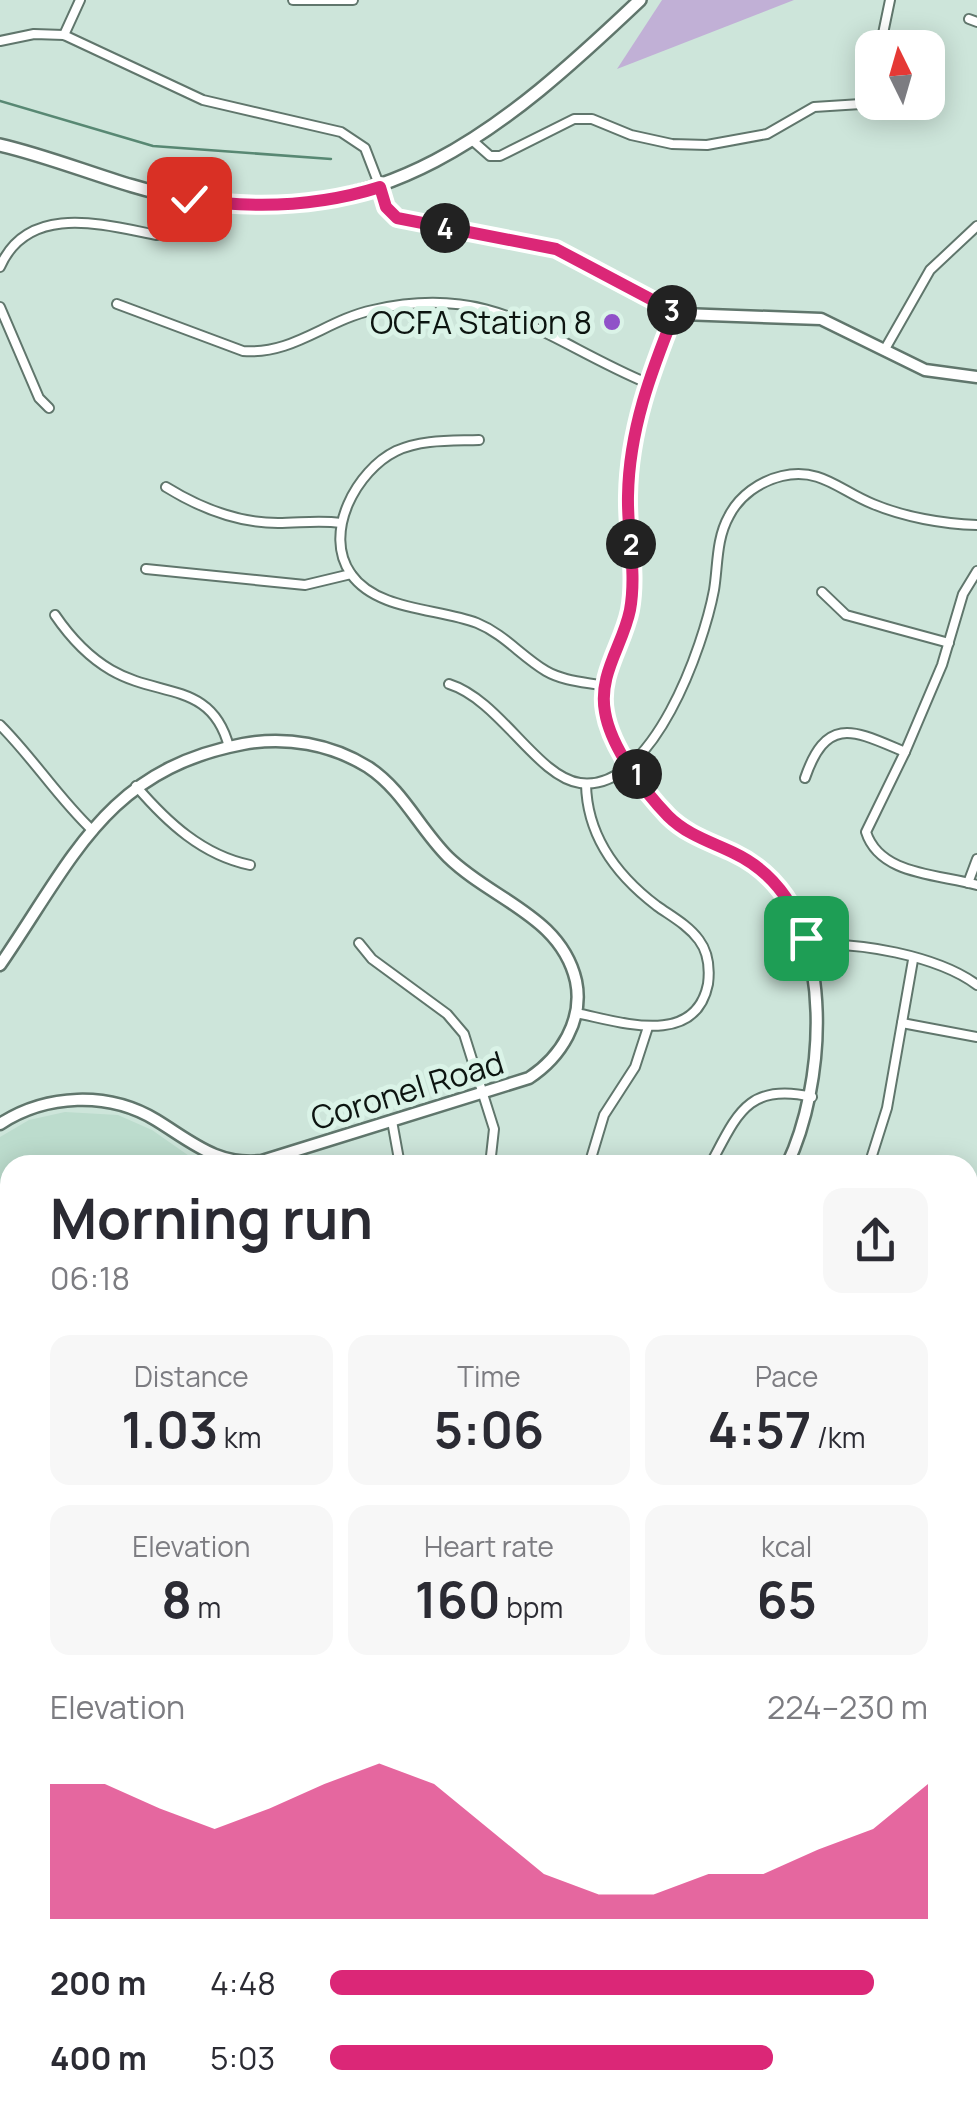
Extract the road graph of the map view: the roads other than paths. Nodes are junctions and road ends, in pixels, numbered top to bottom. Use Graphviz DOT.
graph roads {
  1 [pos="80,0"];
  2 [pos="293,0"];
  3 [pos="353,0"];
  4 [pos="640,0"];
  5 [pos="890,0"];
  6 [pos="884,30"];
  7 [pos="64,35"];
  8 [pos="0,41"];
  9 [pos="855,104"];
  10 [pos="473,142"];
  11 [pos="0,145"];
  12 [pos="380,187"];
  13 [pos="178,197"];
  14 [pos="977,226"];
  15 [pos="0,267"];
  16 [pos="117,304"];
  17 [pos="0,307"];
  18 [pos="675,312"];
  19 [pos="885,349"];
  20 [pos="977,377"];
  21 [pos="647,382"];
  22 [pos="49,408"];
  23 [pos="479,440"];
  24 [pos="166,488"];
  25 [pos="341,523"];
  26 [pos="977,525"];
  27 [pos="146,568"];
  28 [pos="977,571"];
  29 [pos="351,574"];
  30 [pos="822,592"];
  31 [pos="54,614"];
  32 [pos="949,643"];
  33 [pos="449,684"];
  34 [pos="605,686"];
  35 [pos="0,724"];
  36 [pos="230,747"];
  37 [pos="905,752"];
  38 [pos="630,764"];
  39 [pos="805,778"];
  40 [pos="586,784"];
  41 [pos="136,786"];
  42 [pos="94,830"];
  43 [pos="977,859"];
  44 [pos="250,865"];
  45 [pos="973,884"];
  46 [pos="359,944"];
  47 [pos="808,947"];
  48 [pos="913,960"];
  49 [pos="0,965"];
  50 [pos="977,984"];
  51 [pos="576,1013"];
  52 [pos="902,1023"];
  53 [pos="648,1027"];
  54 [pos="977,1037"];
  55 [pos="484,1093"];
  56 [pos="812,1098"];
  57 [pos="392,1121"];
  58 [pos="0,1124"];
  59 [pos="212,1155"];
  60 [pos="285,1155"];
  61 [pos="398,1155"];
  62 [pos="492,1155"];
  63 [pos="592,1155"];
  64 [pos="716,1155"];
  65 [pos="791,1155"];
  66 [pos="872,1155"];
  1 -- 7 [label="street"];
  2 -- 3 [label="street"];
  4 -- 10 [label="main road"];
  5 -- 6 [label="street"];
  7 -- 8 [label="street"];
  7 -- 12 [label="street"];
  9 -- 10 [label="street"];
  10 -- 12 [label="main road"];
  11 -- 13 [label="main road"];
  12 -- 13 [label="main road"];
  12 -- 18 [label="street"];
  13 -- 15 [label="street"];
  14 -- 19 [label="street"];
  16 -- 21 [label="street"];
  17 -- 22 [label="street"];
  18 -- 19 [label="street"];
  18 -- 21 [label="street"];
  19 -- 20 [label="street"];
  21 -- 34 [label="street"];
  23 -- 25 [label="street"];
  24 -- 25 [label="street"];
  25 -- 29 [label="street"];
  26 -- 38 [label="street"];
  27 -- 29 [label="street"];
  28 -- 32 [label="street"];
  29 -- 34 [label="street"];
  30 -- 32 [label="street"];
  31 -- 36 [label="street"];
  32 -- 37 [label="street"];
  33 -- 40 [label="street"];
  34 -- 38 [label="street"];
  35 -- 42 [label="street"];
  36 -- 41 [label="street"];
  36 -- 51 [label="street"];
  37 -- 39 [label="street"];
  37 -- 45 [label="street"];
  38 -- 40 [label="street"];
  38 -- 47 [label="street"];
  40 -- 53 [label="street"];
  41 -- 42 [label="street"];
  41 -- 44 [label="street"];
  42 -- 49 [label="street"];
  43 -- 45 [label="street"];
  46 -- 55 [label="street"];
  47 -- 48 [label="street"];
  47 -- 56 [label="street"];
  48 -- 50 [label="street"];
  48 -- 52 [label="street"];
  51 -- 53 [label="street"];
  51 -- 55 [label="street, Coronel Road"];
  52 -- 54 [label="street"];
  52 -- 66 [label="street"];
  53 -- 63 [label="street"];
  55 -- 57 [label="street, Coronel Road"];
  55 -- 62 [label="street"];
  56 -- 64 [label="street"];
  56 -- 65 [label="street"];
  57 -- 60 [label="street, Coronel Road"];
  57 -- 61 [label="street"];
  58 -- 59 [label="street, Coronel Road"];
}
